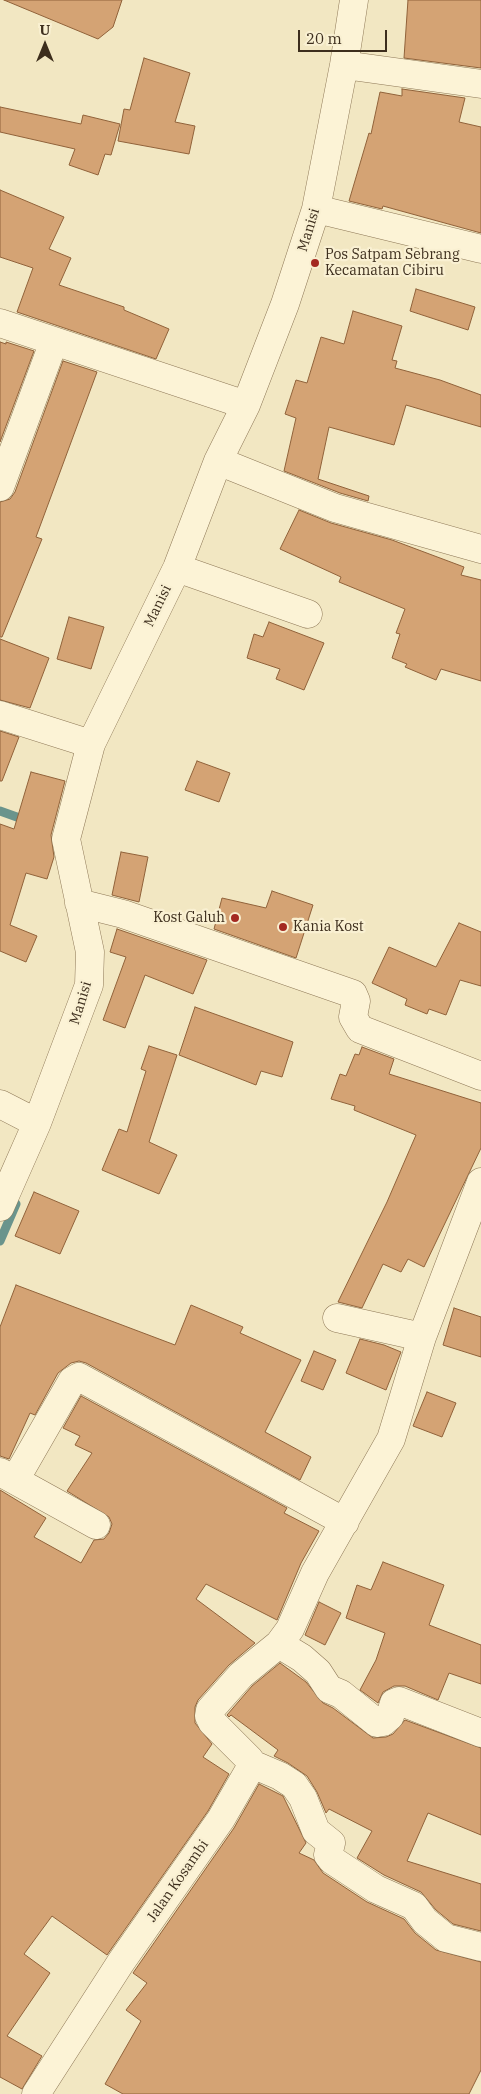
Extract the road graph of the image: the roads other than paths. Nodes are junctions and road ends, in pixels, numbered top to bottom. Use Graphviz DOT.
graph roads {
  1 [pos="354,0"];
  2 [pos="344,65"];
  3 [pos="481,84"];
  4 [pos="316,209"];
  5 [pos="481,249"];
  6 [pos="0,323"];
  7 [pos="54,341"];
  8 [pos="246,405"];
  9 [pos="218,461"];
  10 [pos="0,487"];
  11 [pos="481,550"];
  12 [pos="177,568"];
  13 [pos="308,614"];
  14 [pos="0,715"];
  15 [pos="90,744"];
  16 [pos="79,903"];
  17 [pos="481,1076"];
  18 [pos="0,1104"];
  19 [pos="37,1123"];
  20 [pos="481,1182"];
  21 [pos="0,1207"];
  22 [pos="337,1318"];
  23 [pos="422,1337"];
  24 [pos="8,1476"];
  25 [pos="345,1522"];
  26 [pos="96,1525"];
  27 [pos="279,1644"];
  28 [pos="481,1733"];
  29 [pos="252,1764"];
  30 [pos="481,1947"];
  31 [pos="36,2094"];
  1 -- 2 [label="street, Manisi"];
  2 -- 3 [label="street"];
  2 -- 4 [label="street, Manisi"];
  4 -- 5 [label="street"];
  4 -- 8 [label="street, Manisi"];
  6 -- 7 [label="street"];
  7 -- 8 [label="street"];
  7 -- 10 [label="street"];
  8 -- 9 [label="street, Manisi"];
  9 -- 11 [label="street"];
  9 -- 12 [label="street, Manisi"];
  12 -- 13 [label="street"];
  12 -- 15 [label="street, Manisi"];
  14 -- 15 [label="street"];
  15 -- 16 [label="street, Manisi"];
  16 -- 17 [label="street"];
  16 -- 19 [label="street, Manisi"];
  18 -- 19 [label="street"];
  19 -- 21 [label="street, Manisi"];
  20 -- 23 [label="street"];
  22 -- 23 [label="street"];
  23 -- 25 [label="street"];
  24 -- 25 [label="street"];
  24 -- 26 [label="street"];
  25 -- 27 [label="street"];
  27 -- 28 [label="street"];
  27 -- 29 [label="street"];
  29 -- 30 [label="street"];
  29 -- 31 [label="street, Jalan Kosambi"];
}
